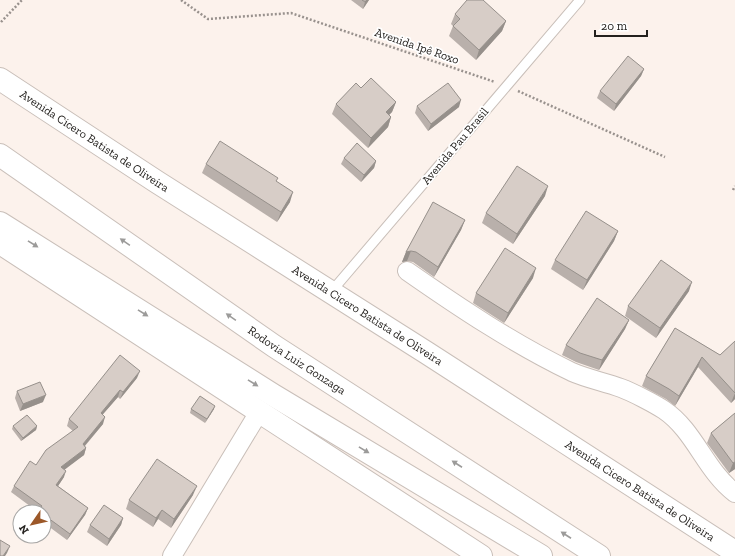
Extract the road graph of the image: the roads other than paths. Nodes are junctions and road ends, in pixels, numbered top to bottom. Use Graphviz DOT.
graph roads {
  1 [pos="580,0"];
  2 [pos="0,79"];
  3 [pos="0,155"];
  4 [pos="0,223"];
  5 [pos="0,243"];
  6 [pos="407,271"];
  7 [pos="331,292"];
  8 [pos="259,412"];
  9 [pos="735,493"];
  10 [pos="735,552"];
  11 [pos="172,556"];
  12 [pos="481,556"];
  13 [pos="541,556"];
  14 [pos="599,556"];
  1 -- 7 [label="lane, Avenida Pau Brasil"];
  2 -- 7 [label="main road, Avenida Cicero Batista de Oliveira"];
  14 -- 3 [label="main road, Rodovia Luiz Gonzaga, one-way"];
  4 -- 13 [label="main road, one-way"];
  5 -- 8 [label="main road"];
  6 -- 9 [label="street"];
  7 -- 10 [label="main road, Avenida Cicero Batista de Oliveira"];
  8 -- 11 [label="street"];
  8 -- 12 [label="main road"];
}
